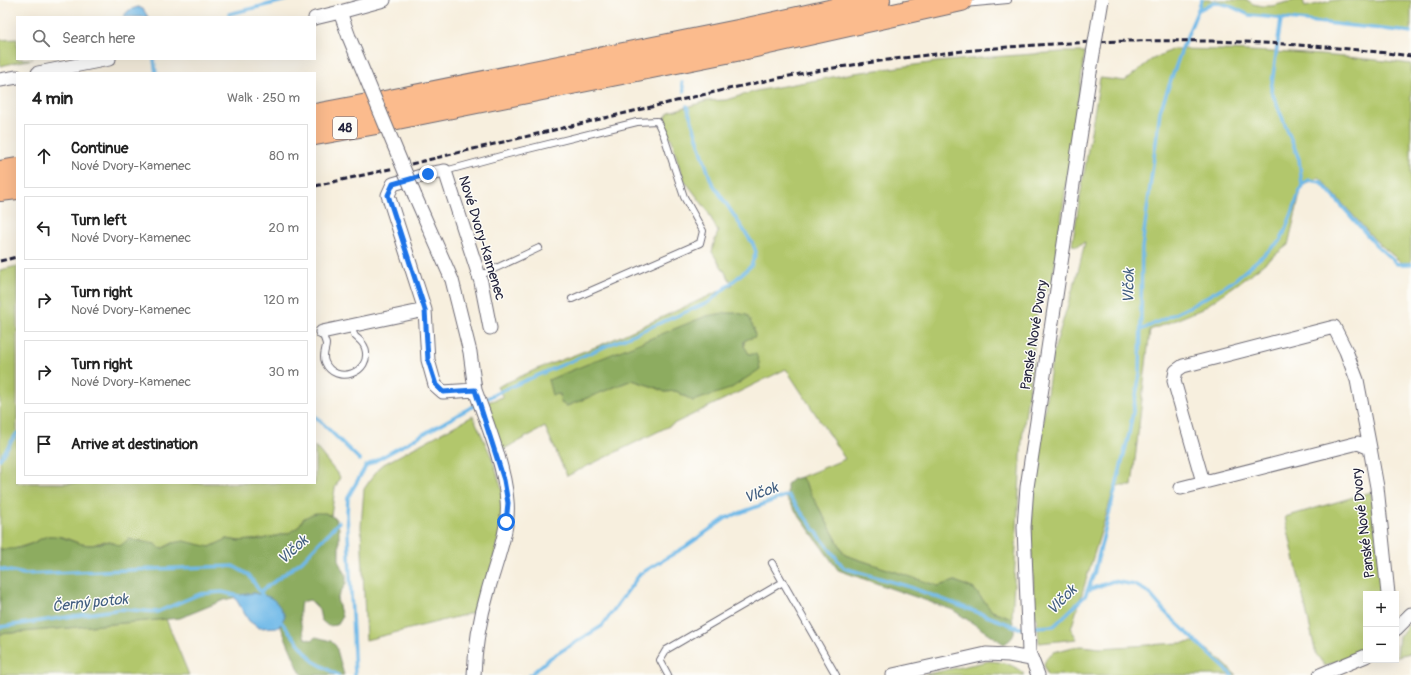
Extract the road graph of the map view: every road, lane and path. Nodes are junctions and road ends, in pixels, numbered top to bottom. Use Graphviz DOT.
graph roads {
  1 [pos="384,0"];
  2 [pos="879,0"];
  3 [pos="961,0"];
  4 [pos="1008,0"];
  5 [pos="1102,0"];
  6 [pos="920,9"];
  7 [pos="340,12"];
  8 [pos="316,18"];
  9 [pos="104,60"];
  10 [pos="43,72"];
  11 [pos="16,77"];
  12 [pos="0,80"];
  13 [pos="380,112"];
  14 [pos="316,115"];
  15 [pos="316,134"];
  16 [pos="16,169"];
  17 [pos="445,171"];
  18 [pos="0,172"];
  19 [pos="16,188"];
  20 [pos="0,190"];
  21 [pos="539,248"];
  22 [pos="479,276"];
  23 [pos="572,299"];
  24 [pos="425,310"];
  25 [pos="351,325"];
  26 [pos="490,328"];
  27 [pos="322,332"];
  28 [pos="476,393"];
  29 [pos="1370,448"];
  30 [pos="1203,482"];
  31 [pos="1181,488"];
  32 [pos="772,563"];
  33 [pos="783,582"];
  34 [pos="1388,591"];
  35 [pos="1411,614"];
  36 [pos="1398,627"];
  37 [pos="1363,657"];
  38 [pos="1031,659"];
  39 [pos="474,675"];
  40 [pos="668,675"];
  41 [pos="836,675"];
  42 [pos="893,675"];
  43 [pos="1038,675"];
  44 [pos="1320,675"];
  1 -- 7 [label="street"];
  2 -- 13 [label="highway"];
  3 -- 6 [label="highway"];
  4 -- 6 [label="lane"];
  5 -- 38 [label="street, Panské Nové Dvory, bridge"];
  6 -- 13 [label="highway"];
  7 -- 8 [label="street"];
  7 -- 28 [label="street, bridge"];
  9 -- 10 [label="street"];
  11 -- 12 [label="street"];
  13 -- 14 [label="highway, 48"];
  13 -- 15 [label="highway, 48"];
  16 -- 18 [label="highway"];
  17 -- 22 [label="street, Nové Dvory-Kamenec"];
  17 -- 23 [label="lane"];
  17 -- 24 [label="street, Nové Dvory-Kamenec"];
  19 -- 20 [label="highway"];
  21 -- 22 [label="lane"];
  22 -- 26 [label="street, Nové Dvory-Kamenec"];
  24 -- 25 [label="street"];
  24 -- 28 [label="street, Nové Dvory-Kamenec"];
  25 -- 27 [label="street"];
  25 -- 27 [label="lane"];
  28 -- 39 [label="street"];
  29 -- 30 [label="street, Panské Nové Dvory"];
  29 -- 30 [label="street, Panské Nové Dvory"];
  29 -- 34 [label="street, Panské Nové Dvory"];
  30 -- 31 [label="street, Panské Nové Dvory"];
  32 -- 33 [label="lane"];
  33 -- 40 [label="lane"];
  33 -- 41 [label="lane"];
  35 -- 36 [label="street"];
  37 -- 44 [label="street"];
  38 -- 42 [label="street"];
  38 -- 43 [label="street, Panské Nové Dvory"];
}
